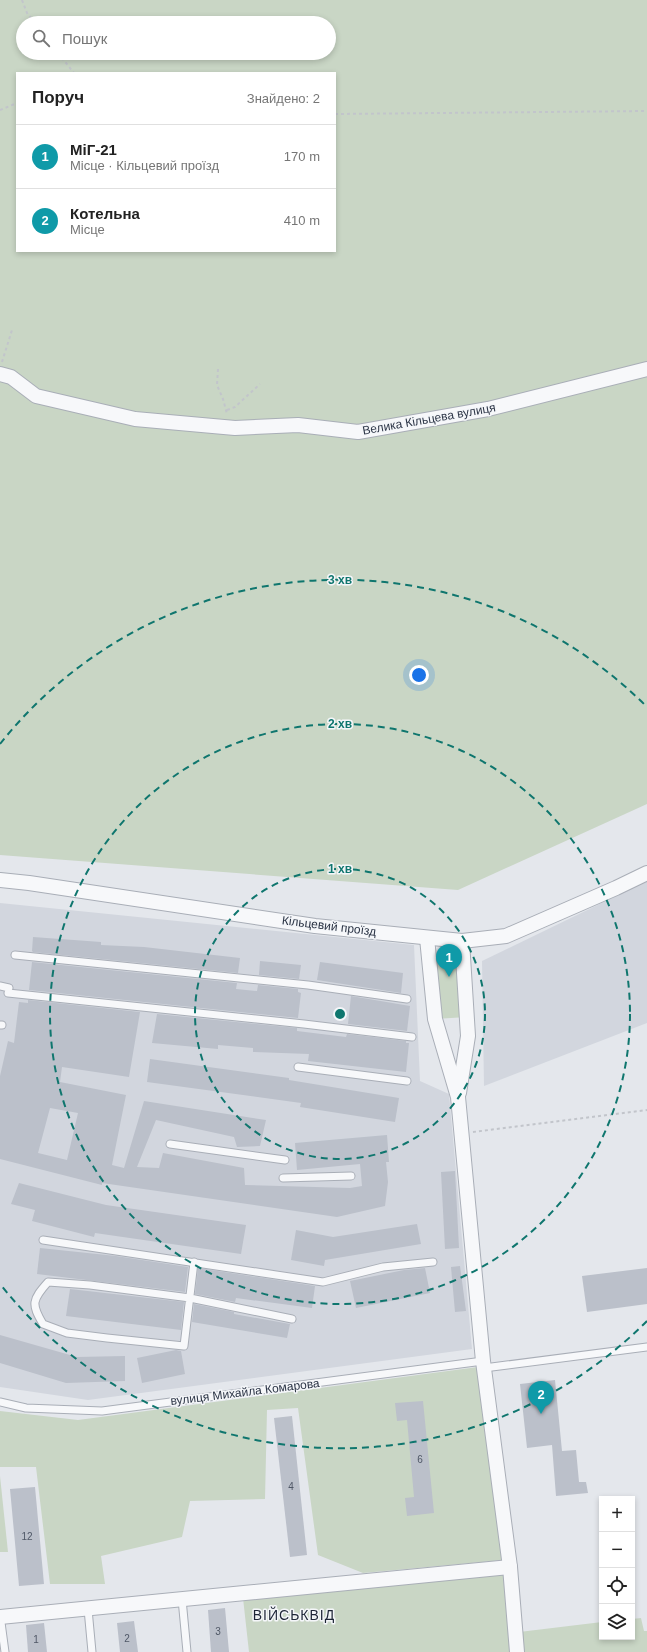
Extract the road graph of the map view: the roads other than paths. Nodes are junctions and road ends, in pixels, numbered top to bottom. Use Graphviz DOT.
graph roads {
  1 [pos="1,368"];
  2 [pos="647,369"];
  3 [pos="647,873"];
  4 [pos="0,880"];
  5 [pos="427,938"];
  6 [pos="462,941"];
  7 [pos="15,955"];
  8 [pos="0,986"];
  9 [pos="407,999"];
  10 [pos="412,1037"];
  11 [pos="298,1068"];
  12 [pos="407,1081"];
  13 [pos="458,1097"];
  14 [pos="170,1144"];
  15 [pos="285,1160"];
  16 [pos="351,1176"];
  17 [pos="283,1178"];
  18 [pos="43,1240"];
  19 [pos="194,1262"];
  20 [pos="433,1262"];
  21 [pos="190,1298"];
  22 [pos="292,1319"];
  23 [pos="647,1347"];
  24 [pos="484,1365"];
  25 [pos="0,1402"];
  26 [pos="510,1567"];
  27 [pos="182,1600"];
  28 [pos="88,1609"];
  29 [pos="0,1616"];
  30 [pos="5,1652"];
  31 [pos="92,1652"];
  32 [pos="187,1652"];
  33 [pos="517,1652"];
  1 -- 2 [label="street, Велика Кільцева вулиця"];
  3 -- 6 [label="street, Кільцевий проїзд"];
  4 -- 5 [label="street, Кільцевий проїзд"];
  5 -- 6 [label="street, Кільцевий проїзд"];
  5 -- 13 [label="street"];
  6 -- 13 [label="street"];
  7 -- 9 [label="lane"];
  8 -- 10 [label="lane"];
  11 -- 12 [label="lane"];
  13 -- 24 [label="street"];
  14 -- 15 [label="lane"];
  16 -- 17 [label="lane"];
  18 -- 19 [label="lane"];
  19 -- 20 [label="lane"];
  19 -- 21 [label="lane"];
  21 -- 21 [label="lane"];
  21 -- 22 [label="lane"];
  23 -- 24 [label="lane, вулиця Михайла Комарова"];
  24 -- 25 [label="lane, вулиця Михайла Комарова"];
  24 -- 26 [label="street"];
  26 -- 27 [label="street"];
  26 -- 33 [label="street"];
  27 -- 28 [label="street"];
  27 -- 32 [label="lane"];
  28 -- 29 [label="street"];
  28 -- 31 [label="lane"];
  29 -- 30 [label="lane"];
}
